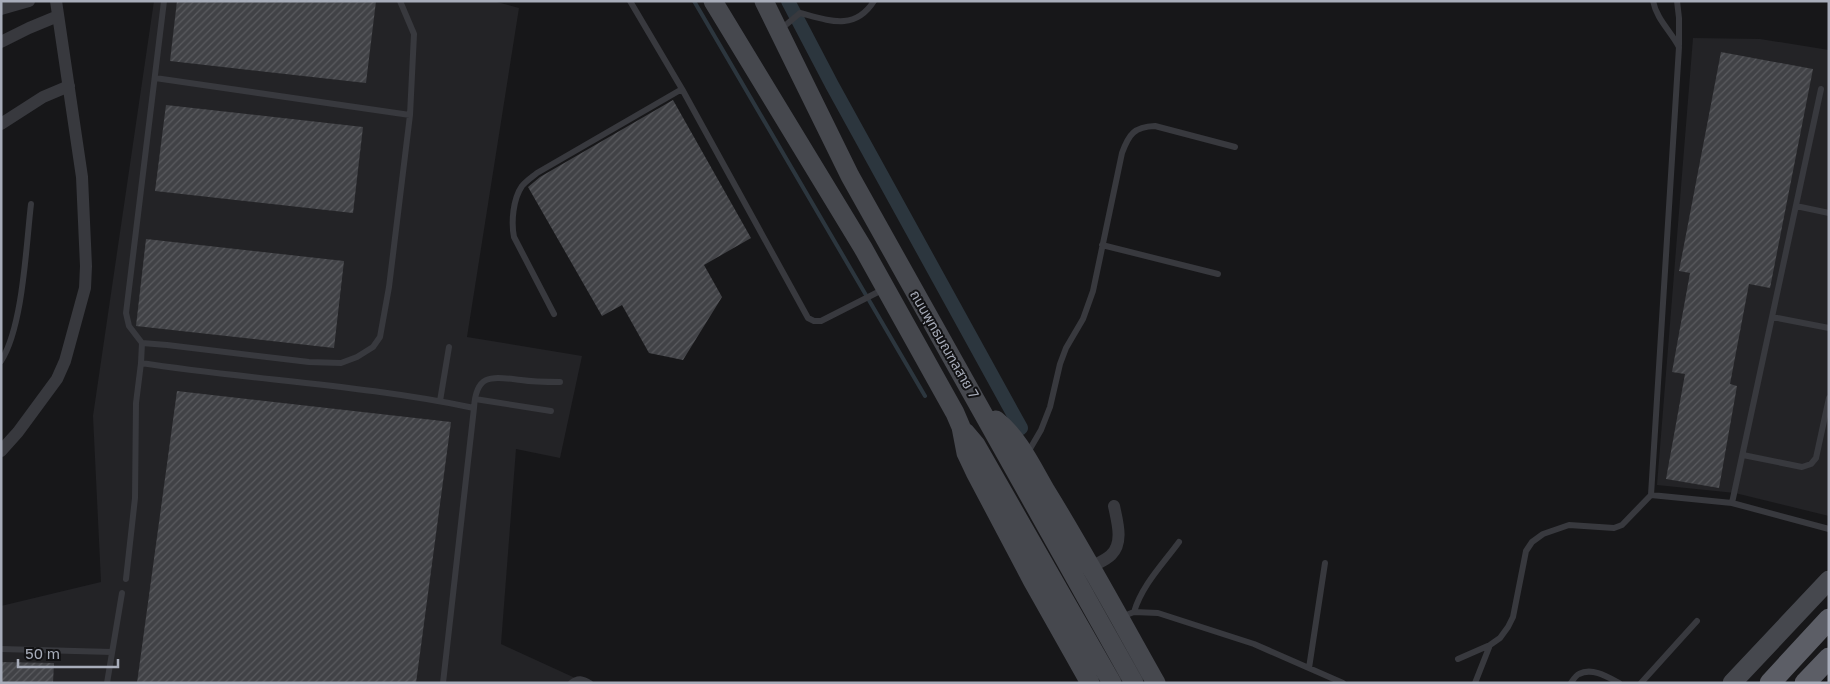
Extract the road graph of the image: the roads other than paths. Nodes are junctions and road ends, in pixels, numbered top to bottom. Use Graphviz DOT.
graph roads {
  1 [pos="29,1"];
  2 [pos="56,1"];
  3 [pos="164,1"];
  4 [pos="400,1"];
  5 [pos="630,1"];
  6 [pos="713,1"];
  7 [pos="764,1"];
  8 [pos="874,1"];
  9 [pos="1653,1"];
  10 [pos="1678,1"];
  11 [pos="1,9"];
  12 [pos="58,16"];
  13 [pos="778,31"];
  14 [pos="1,42"];
  15 [pos="1678,47"];
  16 [pos="155,78"];
  17 [pos="69,86"];
  18 [pos="1821,88"];
  19 [pos="682,90"];
  20 [pos="410,115"];
  21 [pos="1,124"];
  22 [pos="1235,147"];
  23 [pos="30,204"];
  24 [pos="1796,206"];
  25 [pos="1829,212"];
  26 [pos="1102,245"];
  27 [pos="1218,274"];
  28 [pos="886,289"];
  29 [pos="554,314"];
  30 [pos="1772,317"];
  31 [pos="1829,328"];
  32 [pos="142,343"];
  33 [pos="449,347"];
  34 [pos="1,361"];
  35 [pos="141,363"];
  36 [pos="560,382"];
  37 [pos="475,398"];
  38 [pos="1829,398"];
  39 [pos="440,401"];
  40 [pos="474,408"];
  41 [pos="551,410"];
  42 [pos="983,410"];
  43 [pos="1828,410"];
  44 [pos="961,427"];
  45 [pos="1,451"];
  46 [pos="1026,456"];
  47 [pos="1743,456"];
  48 [pos="1651,496"];
  49 [pos="1732,504"];
  50 [pos="1114,506"];
  51 [pos="1829,529"];
  52 [pos="1179,542"];
  53 [pos="1325,564"];
  54 [pos="1091,567"];
  55 [pos="126,579"];
  56 [pos="1829,580"];
  57 [pos="122,593"];
  58 [pos="1127,615"];
  59 [pos="1829,619"];
  60 [pos="1697,621"];
  61 [pos="1490,645"];
  62 [pos="1,650"];
  63 [pos="112,652"];
  64 [pos="1829,658"];
  65 [pos="1458,659"];
  66 [pos="1310,668"];
  67 [pos="107,683"];
  68 [pos="443,683"];
  69 [pos="571,683"];
  70 [pos="590,683"];
  71 [pos="1090,683"];
  72 [pos="1112,683"];
  73 [pos="1134,683"];
  74 [pos="1156,683"];
  75 [pos="1344,683"];
  76 [pos="1475,683"];
  77 [pos="1571,683"];
  78 [pos="1619,683"];
  79 [pos="1641,683"];
  80 [pos="1732,683"];
  81 [pos="1770,683"];
  82 [pos="1805,683"];
  1 -- 11 [label="street"];
  2 -- 12 [label="street"];
  3 -- 16 [label="lane"];
  4 -- 20 [label="lane"];
  5 -- 19 [label="lane"];
  6 -- 28 [label="main road, ถนนพุทธมณฑลสาย 7"];
  7 -- 13 [label="main road, ถนนพุทธมณฑลสาย 7"];
  8 -- 13 [label="lane"];
  9 -- 15 [label="lane"];
  10 -- 15 [label="lane"];
  12 -- 14 [label="street"];
  12 -- 17 [label="street"];
  13 -- 42 [label="main road, ถนนพุทธมณฑลสาย 7"];
  15 -- 48 [label="lane"];
  16 -- 20 [label="lane"];
  16 -- 32 [label="lane"];
  17 -- 21 [label="street"];
  17 -- 45 [label="street"];
  18 -- 24 [label="lane"];
  19 -- 28 [label="lane"];
  19 -- 29 [label="lane"];
  20 -- 32 [label="lane"];
  22 -- 26 [label="lane"];
  23 -- 34 [label="lane"];
  24 -- 25 [label="lane"];
  24 -- 30 [label="lane"];
  26 -- 27 [label="lane"];
  26 -- 46 [label="lane"];
  28 -- 44 [label="main road, ถนนพุทธมณฑลสาย 7"];
  30 -- 31 [label="lane"];
  30 -- 47 [label="lane"];
  32 -- 35 [label="lane"];
  33 -- 39 [label="lane"];
  35 -- 39 [label="lane"];
  35 -- 55 [label="lane"];
  36 -- 37 [label="lane"];
  37 -- 40 [label="lane"];
  37 -- 41 [label="lane"];
  38 -- 43 [label="lane"];
  39 -- 40 [label="lane"];
  40 -- 68 [label="lane"];
  42 -- 46 [label="main road"];
  42 -- 73 [label="main road, ถนนพุทธมณฑลสาย 7"];
  43 -- 47 [label="lane"];
  44 -- 71 [label="main road"];
  44 -- 72 [label="main road"];
  46 -- 54 [label="main road"];
  47 -- 49 [label="lane"];
  48 -- 49 [label="lane"];
  48 -- 61 [label="lane"];
  49 -- 51 [label="lane"];
  50 -- 54 [label="street"];
  52 -- 58 [label="lane"];
  53 -- 66 [label="lane"];
  54 -- 58 [label="main road"];
  56 -- 80 [label="main road"];
  57 -- 63 [label="lane"];
  58 -- 66 [label="lane"];
  58 -- 74 [label="main road"];
  59 -- 81 [label="highway"];
  60 -- 79 [label="lane"];
  61 -- 65 [label="lane"];
  61 -- 76 [label="lane"];
  62 -- 63 [label="lane"];
  63 -- 67 [label="lane"];
  64 -- 82 [label="highway"];
  66 -- 75 [label="lane"];
  69 -- 70 [label="lane"];
  77 -- 78 [label="lane"];
}
